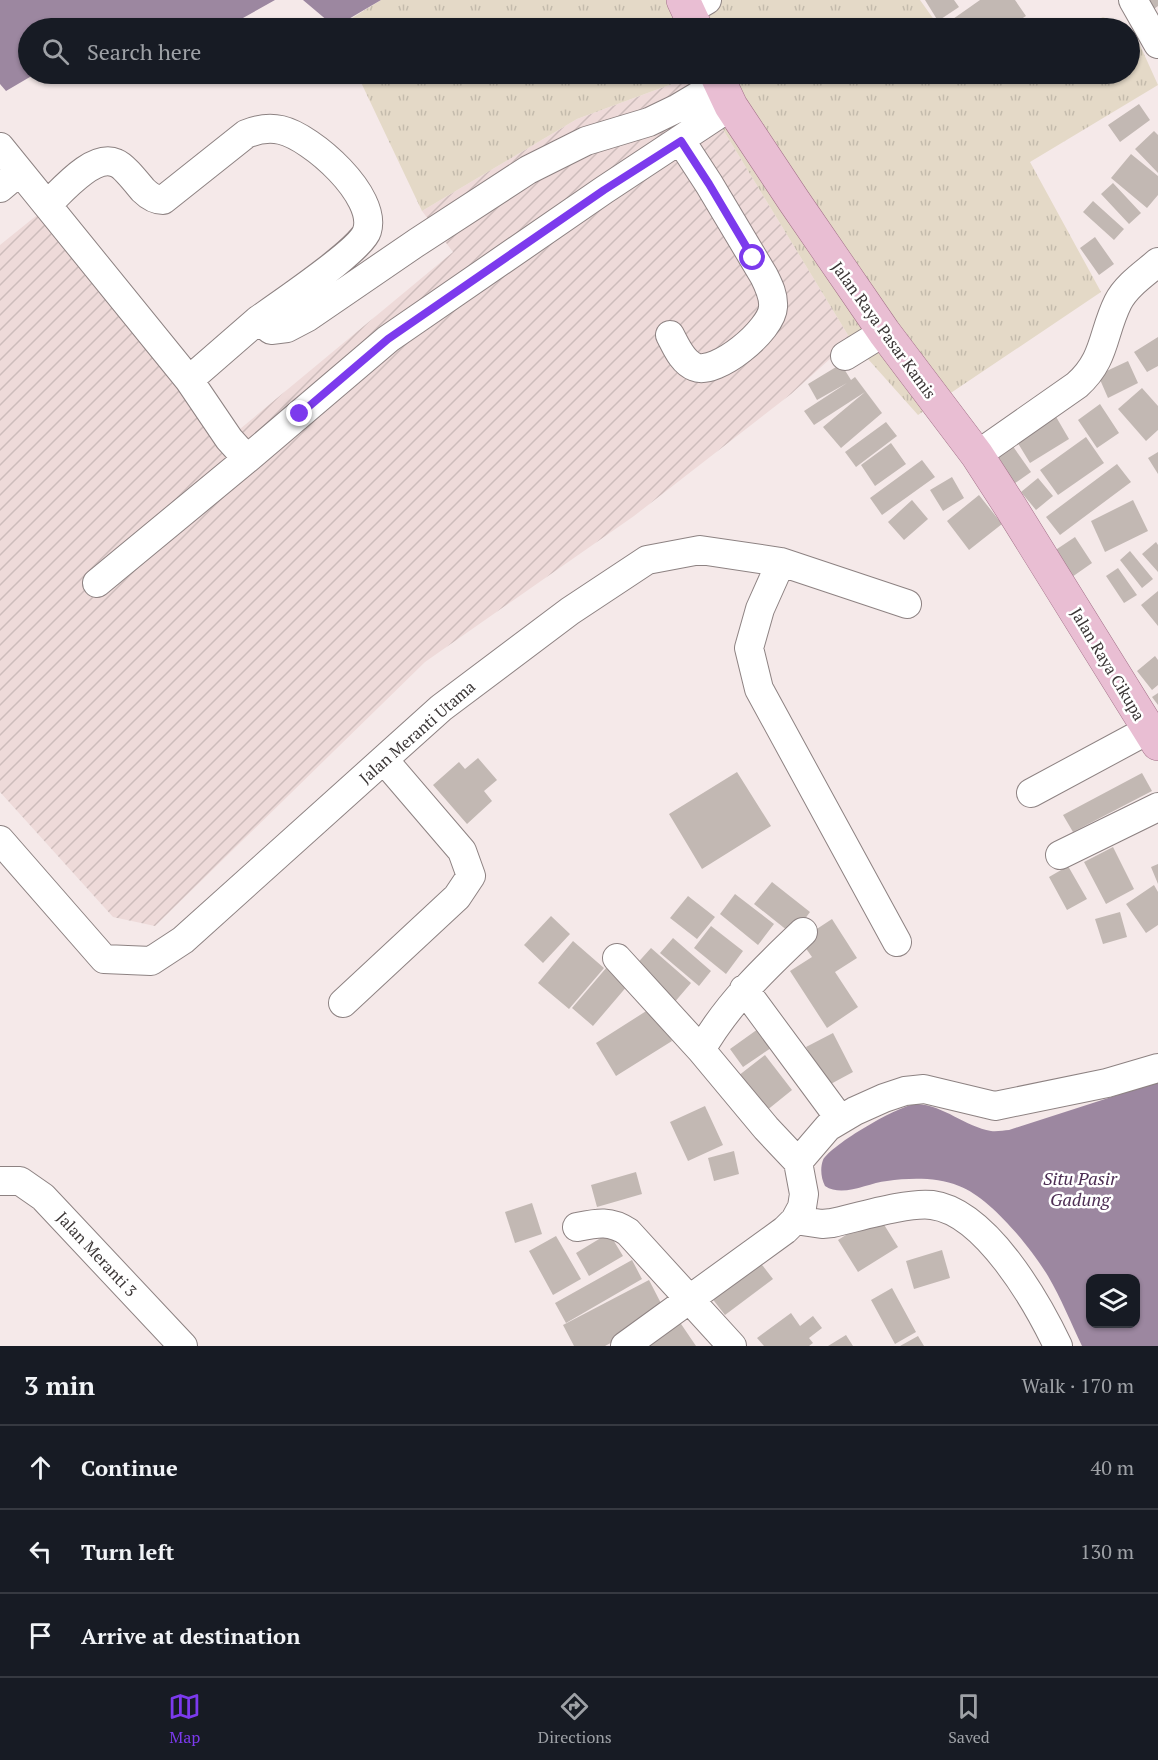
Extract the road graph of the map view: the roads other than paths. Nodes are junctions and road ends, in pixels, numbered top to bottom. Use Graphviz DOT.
graph roads {
  1 [pos="1132,0"];
  2 [pos="1158,44"];
  3 [pos="722,87"];
  4 [pos="681,141"];
  5 [pos="0,147"];
  6 [pos="10,180"];
  7 [pos="47,205"];
  8 [pos="1158,262"];
  9 [pos="258,320"];
  10 [pos="884,332"];
  11 [pos="670,335"];
  12 [pos="845,356"];
  13 [pos="189,380"];
  14 [pos="977,455"];
  15 [pos="247,459"];
  16 [pos="781,561"];
  17 [pos="97,583"];
  18 [pos="1058,583"];
  19 [pos="907,604"];
  20 [pos="1153,737"];
  21 [pos="384,760"];
  22 [pos="1031,793"];
  23 [pos="1158,807"];
  24 [pos="0,840"];
  25 [pos="1060,855"];
  26 [pos="803,932"];
  27 [pos="897,942"];
  28 [pos="618,958"];
  29 [pos="744,989"];
  30 [pos="343,1003"];
  31 [pos="701,1050"];
  32 [pos="1158,1068"];
  33 [pos="840,1119"];
  34 [pos="798,1162"];
  35 [pos="0,1180"];
  36 [pos="795,1220"];
  37 [pos="577,1227"];
  38 [pos="690,1298"];
  39 [pos="183,1346"];
  40 [pos="625,1346"];
  41 [pos="732,1346"];
  42 [pos="1058,1346"];
  1 -- 2 [label="street"];
  3 -- 4 [label="street"];
  3 -- 9 [label="street"];
  3 -- 10 [label="main road, Jalan Raya Pasar Kamis"];
  4 -- 11 [label="street"];
  4 -- 15 [label="street"];
  5 -- 6 [label="street"];
  6 -- 7 [label="street"];
  7 -- 9 [label="street"];
  7 -- 13 [label="street"];
  8 -- 14 [label="street"];
  9 -- 13 [label="street"];
  10 -- 12 [label="street"];
  10 -- 14 [label="main road, Jalan Raya Pasar Kamis"];
  13 -- 15 [label="street"];
  14 -- 18 [label="main road, Jalan Raya Pasar Kamis"];
  15 -- 17 [label="street"];
  16 -- 19 [label="street, Jalan Meranti Utama"];
  16 -- 21 [label="street, Jalan Meranti Utama"];
  16 -- 27 [label="street"];
  18 -- 20 [label="main road, Jalan Raya Cikupa"];
  20 -- 22 [label="street"];
  21 -- 24 [label="street, Jalan Meranti Utama"];
  21 -- 30 [label="street"];
  23 -- 25 [label="street"];
  26 -- 29 [label="street"];
  28 -- 31 [label="street"];
  29 -- 31 [label="street"];
  29 -- 33 [label="street"];
  31 -- 34 [label="street"];
  32 -- 33 [label="street"];
  33 -- 34 [label="street"];
  34 -- 36 [label="street"];
  35 -- 39 [label="street, Jalan Meranti 3"];
  36 -- 38 [label="street"];
  36 -- 42 [label="street"];
  37 -- 38 [label="street"];
  38 -- 40 [label="street"];
  38 -- 41 [label="street"];
}
